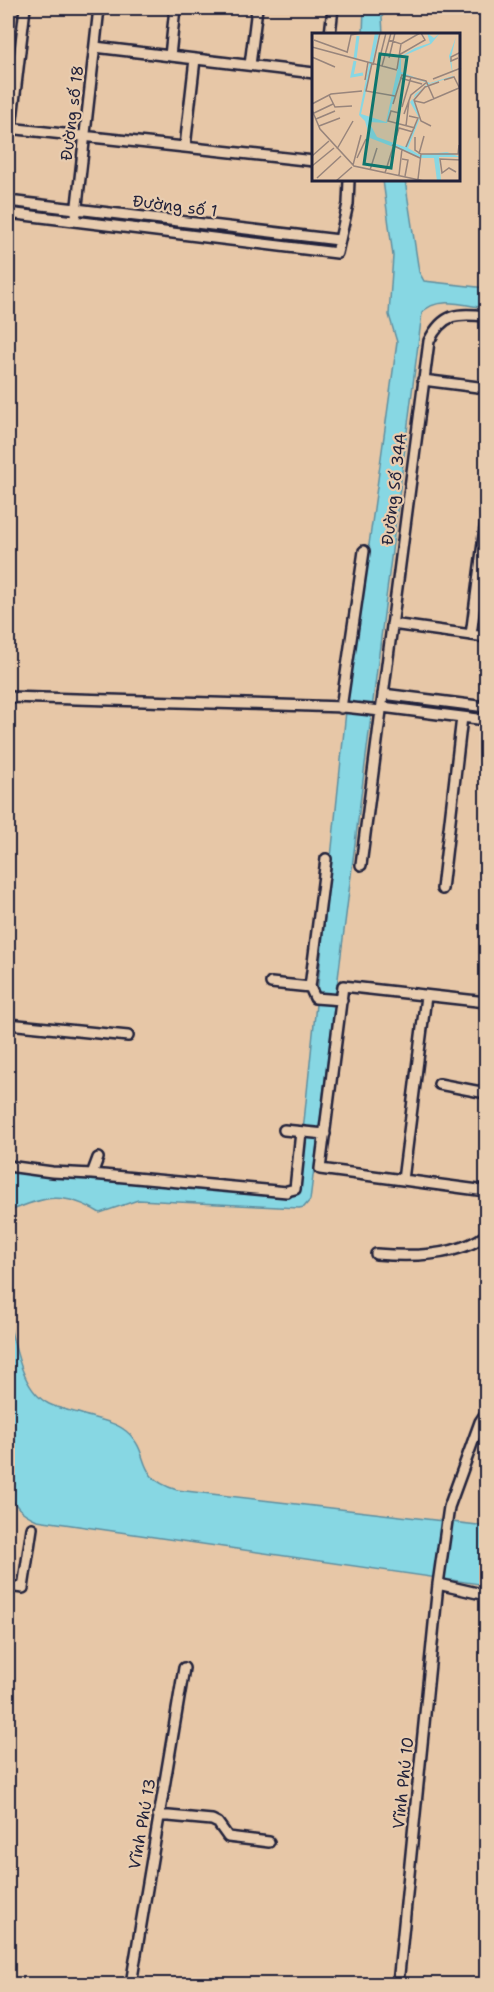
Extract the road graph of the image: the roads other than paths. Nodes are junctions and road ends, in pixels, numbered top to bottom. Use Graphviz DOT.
graph roads {
  1 [pos="25,8"];
  2 [pos="99,8"];
  3 [pos="175,8"];
  4 [pos="257,8"];
  5 [pos="333,8"];
  6 [pos="330,33"];
  7 [pos="95,47"];
  8 [pos="170,56"];
  9 [pos="195,59"];
  10 [pos="250,65"];
  11 [pos="312,73"];
  12 [pos="9,128"];
  13 [pos="85,136"];
  14 [pos="184,147"];
  15 [pos="312,161"];
  16 [pos="350,182"];
  17 [pos="8,201"];
  18 [pos="76,209"];
  19 [pos="8,213"];
  20 [pos="75,221"];
  21 [pos="339,240"];
  22 [pos="486,316"];
  23 [pos="423,380"];
  24 [pos="486,388"];
  25 [pos="486,520"];
  26 [pos="364,551"];
  27 [pos="392,624"];
  28 [pos="471,635"];
  29 [pos="486,637"];
  30 [pos="383,694"];
  31 [pos="8,697"];
  32 [pos="486,707"];
  33 [pos="343,708"];
  34 [pos="379,710"];
  35 [pos="462,717"];
  36 [pos="486,720"];
  37 [pos="326,860"];
  38 [pos="361,865"];
  39 [pos="442,889"];
  40 [pos="270,983"];
  41 [pos="310,987"];
  42 [pos="426,996"];
  43 [pos="339,1000"];
  44 [pos="486,1002"];
  45 [pos="8,1024"];
  46 [pos="128,1036"];
  47 [pos="439,1084"];
  48 [pos="486,1094"];
  49 [pos="284,1130"];
  50 [pos="302,1132"];
  51 [pos="322,1133"];
  52 [pos="98,1158"];
  53 [pos="8,1166"];
  54 [pos="92,1174"];
  55 [pos="403,1180"];
  56 [pos="486,1191"];
  57 [pos="486,1235"];
  58 [pos="376,1254"];
  59 [pos="486,1413"];
  60 [pos="32,1527"];
  61 [pos="439,1580"];
  62 [pos="8,1586"];
  63 [pos="486,1595"];
  64 [pos="184,1668"];
  65 [pos="158,1815"];
  66 [pos="269,1842"];
  67 [pos="130,1984"];
  68 [pos="398,1984"];
  1 -- 12 [label="street"];
  2 -- 7 [label="street, Đường số 18"];
  3 -- 8 [label="street"];
  4 -- 10 [label="street"];
  5 -- 6 [label="street"];
  7 -- 8 [label="street"];
  7 -- 13 [label="street, Đường số 18"];
  8 -- 9 [label="street"];
  9 -- 10 [label="street"];
  9 -- 14 [label="street"];
  10 -- 11 [label="street"];
  12 -- 13 [label="street"];
  13 -- 14 [label="street"];
  13 -- 18 [label="street, Đường số 18"];
  14 -- 15 [label="street"];
  16 -- 21 [label="street"];
  17 -- 18 [label="street, Đường số 1"];
  18 -- 20 [label="street, Đường số 18"];
  18 -- 21 [label="street, Đường số 1"];
  19 -- 20 [label="street, Đường số 1"];
  20 -- 21 [label="street, Đường số 1"];
  22 -- 23 [label="street, Đường Số 34A"];
  23 -- 24 [label="street"];
  23 -- 27 [label="street, Đường Số 34A"];
  25 -- 28 [label="street"];
  26 -- 33 [label="street"];
  27 -- 28 [label="street"];
  27 -- 30 [label="street, Đường Số 34A"];
  28 -- 29 [label="street"];
  30 -- 32 [label="street"];
  30 -- 34 [label="street, Đường Số 34A"];
  31 -- 33 [label="street"];
  33 -- 34 [label="street"];
  34 -- 35 [label="street"];
  34 -- 38 [label="street, Đường Số 34A"];
  35 -- 36 [label="street"];
  35 -- 39 [label="street"];
  37 -- 41 [label="street"];
  40 -- 41 [label="street"];
  41 -- 43 [label="street"];
  42 -- 43 [label="street"];
  42 -- 44 [label="street"];
  42 -- 55 [label="street"];
  43 -- 51 [label="street"];
  45 -- 46 [label="street"];
  47 -- 48 [label="street"];
  49 -- 50 [label="street"];
  50 -- 51 [label="street"];
  50 -- 54 [label="street"];
  51 -- 55 [label="street"];
  52 -- 54 [label="street"];
  53 -- 54 [label="street"];
  55 -- 56 [label="street"];
  57 -- 58 [label="street"];
  59 -- 61 [label="street, Vĩnh Phú 10"];
  60 -- 62 [label="street"];
  61 -- 63 [label="street"];
  61 -- 68 [label="street, Vĩnh Phú 10"];
  64 -- 65 [label="street, Vĩnh Phú 13"];
  65 -- 66 [label="street"];
  65 -- 67 [label="street, Vĩnh Phú 13"];
}
